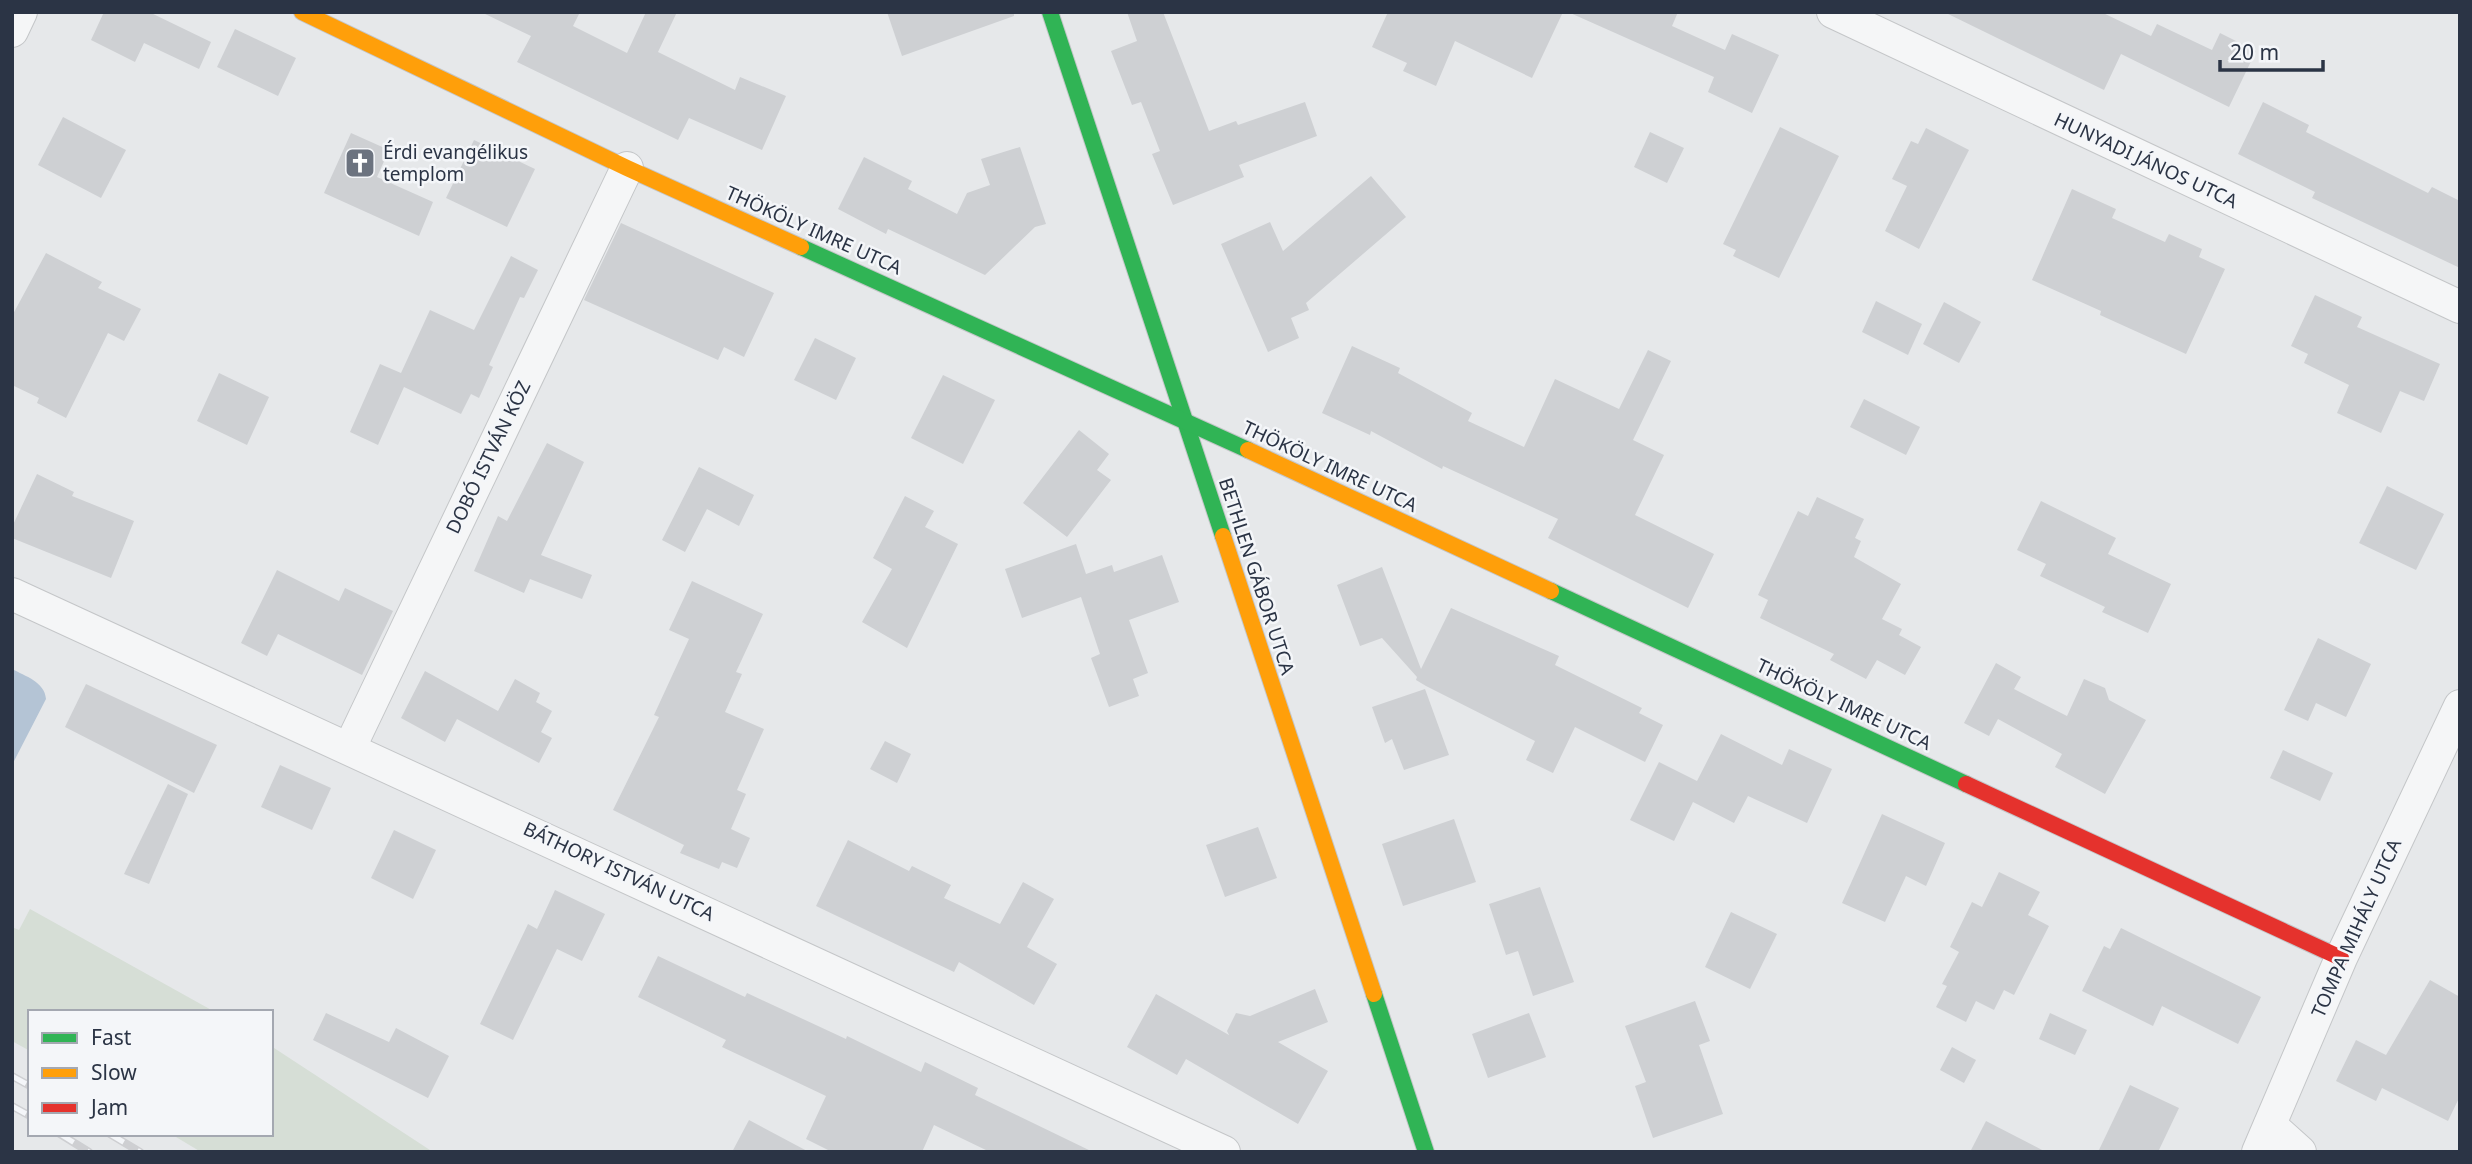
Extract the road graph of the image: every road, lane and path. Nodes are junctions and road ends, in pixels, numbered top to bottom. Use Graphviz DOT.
graph roads {
  1 [pos="21,12"];
  2 [pos="302,12"];
  3 [pos="1050,12"];
  4 [pos="1833,12"];
  5 [pos="12,31"];
  6 [pos="626,168"];
  7 [pos="2460,307"];
  8 [pos="1183,420"];
  9 [pos="12,594"];
  10 [pos="2460,706"];
  11 [pos="350,747"];
  12 [pos="2341,958"];
  13 [pos="2264,1138"];
  14 [pos="1224,1152"];
  15 [pos="1426,1152"];
  16 [pos="2300,1152"];
  1 -- 5 [label="street"];
  2 -- 6 [label="street, THÖKÖLY IMRE UTCA"];
  3 -- 8 [label="street, BETHLEN GÁBOR UTCA"];
  4 -- 7 [label="street, HUNYADI JÁNOS UTCA"];
  6 -- 8 [label="street, THÖKÖLY IMRE UTCA"];
  6 -- 11 [label="street, DOBÓ ISTVÁN KÖZ"];
  8 -- 12 [label="street, THÖKÖLY IMRE UTCA"];
  8 -- 15 [label="street, BETHLEN GÁBOR UTCA"];
  9 -- 11 [label="street, BÁTHORY ISTVÁN UTCA"];
  10 -- 12 [label="street, TOMPA MIHÁLY UTCA"];
  11 -- 14 [label="street, BÁTHORY ISTVÁN UTCA"];
  12 -- 13 [label="street, TOMPA MIHÁLY UTCA"];
  13 -- 16 [label="street"];
}
